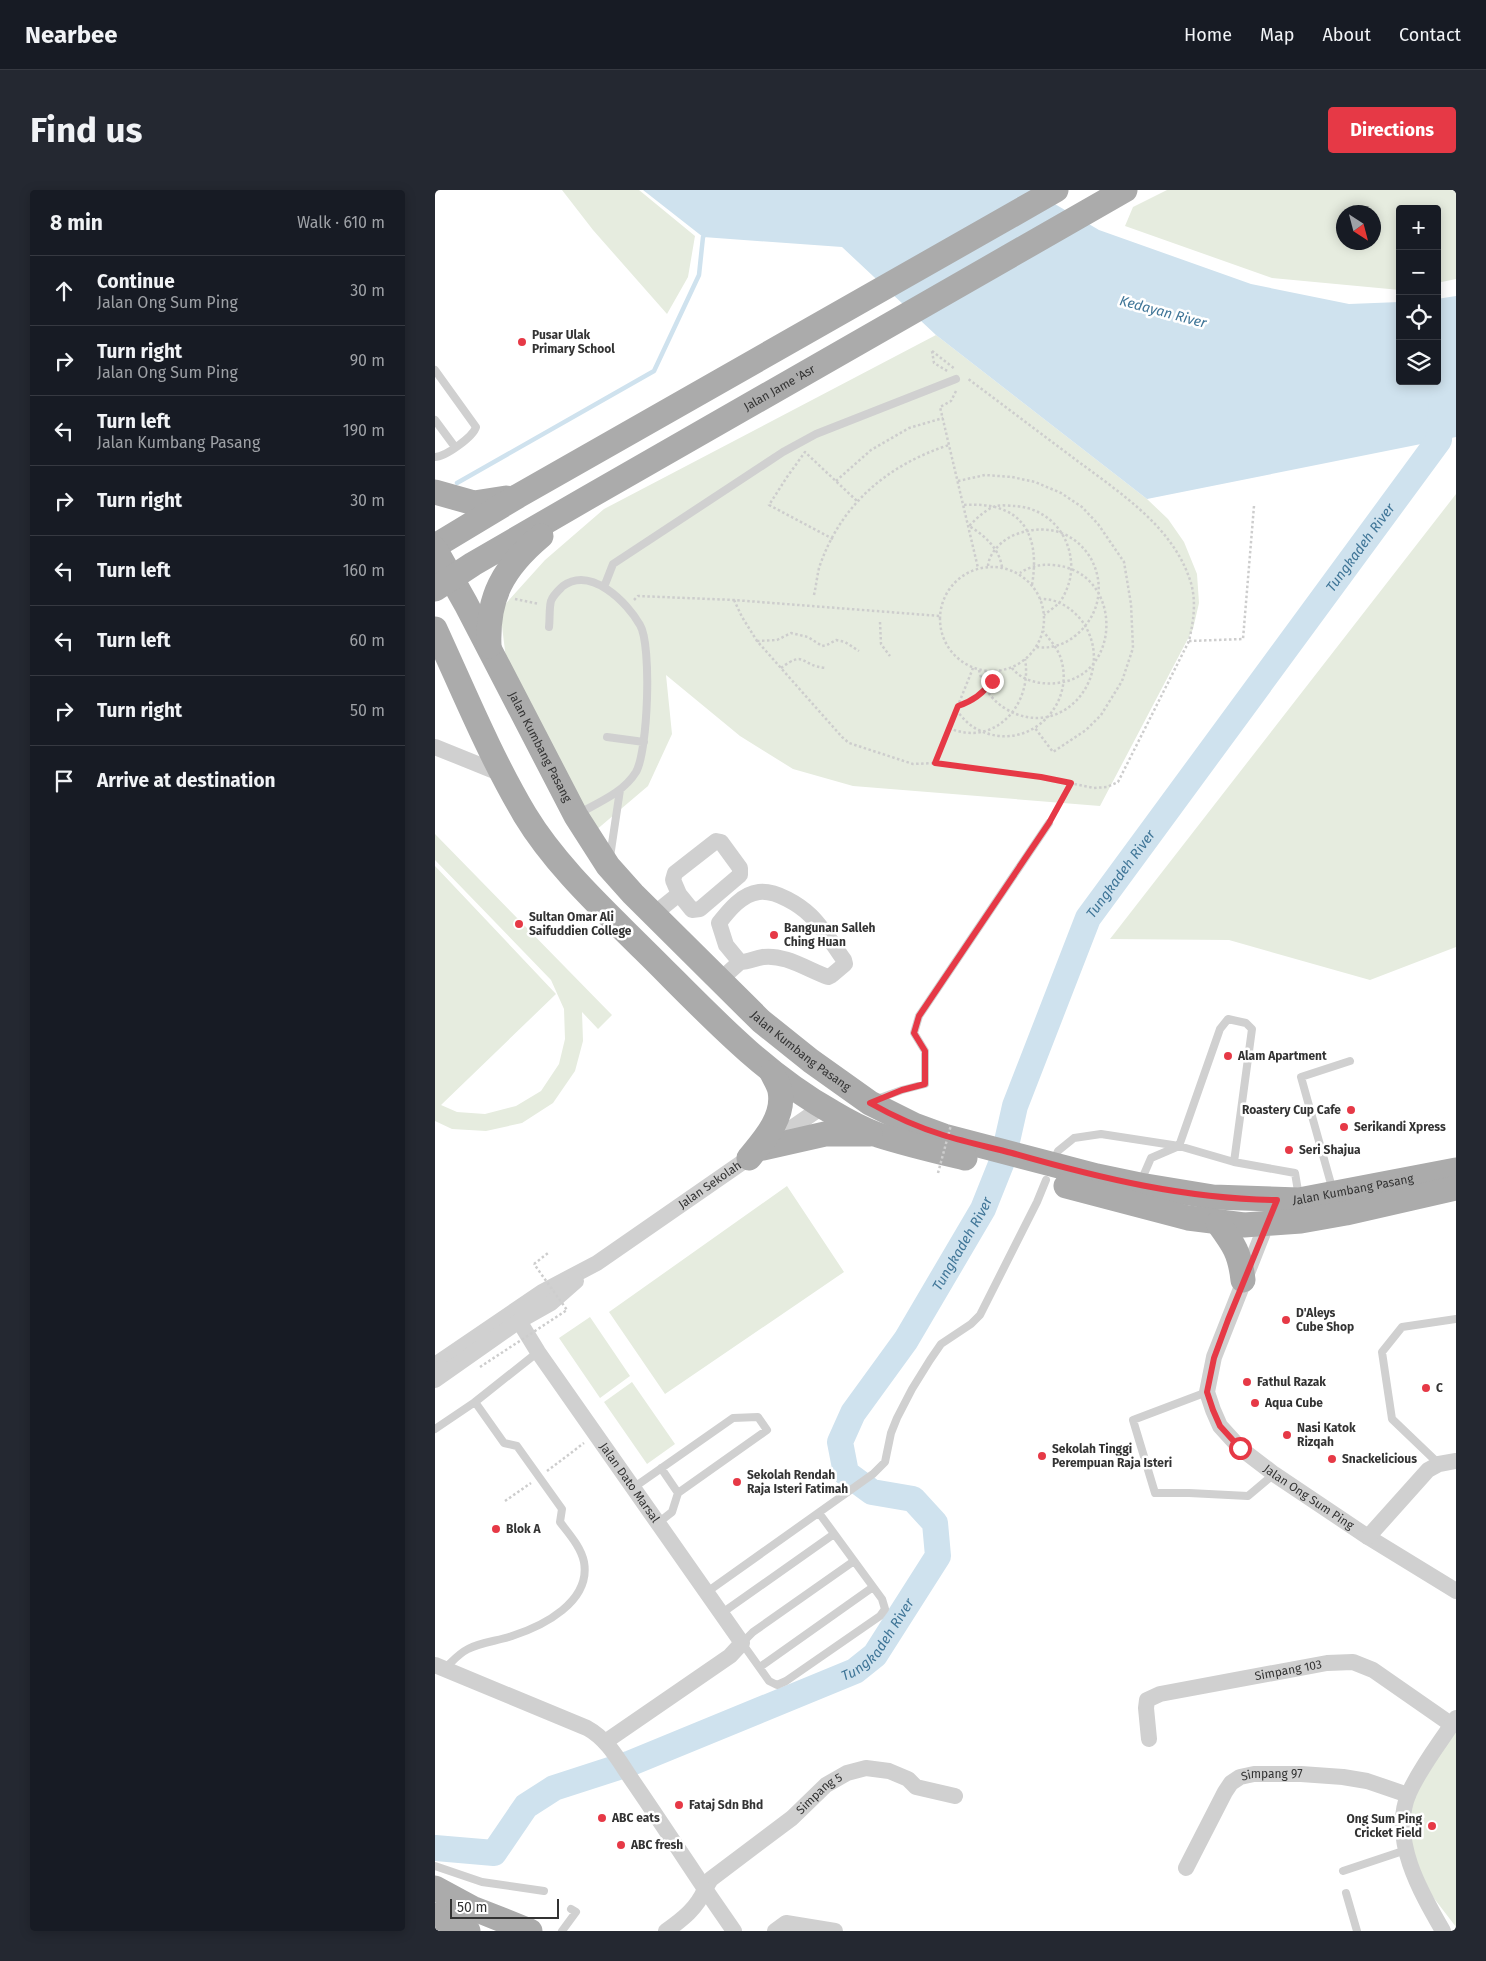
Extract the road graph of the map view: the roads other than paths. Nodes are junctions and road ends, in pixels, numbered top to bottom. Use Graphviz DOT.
graph roads {
  1 [pos="1056,190"];
  2 [pos="1125,190"];
  3 [pos="435,370"];
  4 [pos="955,379"];
  5 [pos="435,420"];
  6 [pos="455,447"];
  7 [pos="435,457"];
  8 [pos="570,467"];
  9 [pos="435,492"];
  10 [pos="518,496"];
  11 [pos="587,498"];
  12 [pos="435,547"];
  13 [pos="443,584"];
  14 [pos="604,587"];
  15 [pos="549,627"];
  16 [pos="435,629"];
  17 [pos="489,650"];
  18 [pos="435,670"];
  19 [pos="471,711"];
  20 [pos="607,737"];
  21 [pos="644,742"];
  22 [pos="435,746"];
  23 [pos="502,774"];
  24 [pos="620,790"];
  25 [pos="576,816"];
  26 [pos="1049,823"];
  27 [pos="608,866"];
  28 [pos="679,894"];
  29 [pos="654,914"];
  30 [pos="740,962"];
  31 [pos="720,980"];
  32 [pos="761,1021"];
  33 [pos="1350,1061"];
  34 [pos="772,1073"];
  35 [pos="822,1107"];
  36 [pos="880,1117"];
  37 [pos="1179,1146"];
  38 [pos="756,1153"];
  39 [pos="1235,1162"];
  40 [pos="1456,1170"];
  41 [pos="1043,1171"];
  42 [pos="1140,1185"];
  43 [pos="1456,1188"];
  44 [pos="1333,1192"];
  45 [pos="1288,1200"];
  46 [pos="1218,1223"];
  47 [pos="1267,1224"];
  48 [pos="597,1263"];
  49 [pos="1243,1280"];
  50 [pos="1456,1319"];
  51 [pos="519,1321"];
  52 [pos="538,1352"];
  53 [pos="435,1365"];
  54 [pos="435,1380"];
  55 [pos="1207,1392"];
  56 [pos="475,1402"];
  57 [pos="435,1429"];
  58 [pos="1456,1461"];
  59 [pos="1439,1464"];
  60 [pos="661,1468"];
  61 [pos="1273,1474"];
  62 [pos="633,1488"];
  63 [pos="678,1493"];
  64 [pos="819,1513"];
  65 [pos="658,1523"];
  66 [pos="835,1534"];
  67 [pos="1368,1537"];
  68 [pos="854,1561"];
  69 [pos="873,1587"];
  70 [pos="1456,1591"];
  71 [pos="707,1592"];
  72 [pos="722,1613"];
  73 [pos="742,1643"];
  74 [pos="760,1667"];
  75 [pos="438,1671"];
  76 [pos="1454,1721"];
  77 [pos="1149,1739"];
  78 [pos="609,1748"];
  79 [pos="1408,1795"];
  80 [pos="955,1796"];
  81 [pos="1406,1850"];
  82 [pos="435,1866"];
  83 [pos="1187,1868"];
  84 [pos="1343,1871"];
  85 [pos="435,1888"];
  86 [pos="705,1888"];
  87 [pos="544,1891"];
  88 [pos="1346,1893"];
  89 [pos="571,1909"];
  90 [pos="435,1915"];
  91 [pos="468,1931"];
  92 [pos="530,1931"];
  93 [pos="562,1931"];
  94 [pos="666,1931"];
  95 [pos="735,1931"];
  96 [pos="775,1931"];
  97 [pos="835,1931"];
  98 [pos="1357,1931"];
  99 [pos="1443,1931"];
  1 -- 8 [label="main road"];
  2 -- 11 [label="main road, Jalan Jame 'Asr"];
  3 -- 6 [label="lane"];
  4 -- 14 [label="lane"];
  5 -- 6 [label="lane"];
  6 -- 7 [label="lane"];
  8 -- 10 [label="main road"];
  8 -- 11 [label="main road"];
  9 -- 10 [label="main road"];
  10 -- 12 [label="main road"];
  11 -- 13 [label="main road, Jalan Jame 'Asr"];
  11 -- 17 [label="main road"];
  12 -- 13 [label="main road, Jalan Kumbang Pasang"];
  13 -- 17 [label="main road, Jalan Kumbang Pasang"];
  14 -- 15 [label="lane"];
  14 -- 21 [label="lane"];
  16 -- 19 [label="main road"];
  17 -- 25 [label="main road, Jalan Kumbang Pasang"];
  18 -- 19 [label="main road"];
  19 -- 23 [label="main road"];
  20 -- 21 [label="lane"];
  21 -- 24 [label="lane"];
  22 -- 23 [label="street"];
  23 -- 34 [label="main road"];
  24 -- 25 [label="lane"];
  24 -- 27 [label="lane"];
  25 -- 27 [label="main road, Jalan Kumbang Pasang"];
  26 -- 36 [label="lane"];
  27 -- 29 [label="main road, Jalan Kumbang Pasang"];
  28 -- 29 [label="street"];
  29 -- 31 [label="main road, Jalan Kumbang Pasang"];
  30 -- 30 [label="street"];
  30 -- 31 [label="street"];
  31 -- 32 [label="main road, Jalan Kumbang Pasang"];
  32 -- 35 [label="main road"];
  32 -- 36 [label="main road, Jalan Kumbang Pasang"];
  33 -- 44 [label="lane"];
  34 -- 35 [label="main road"];
  34 -- 38 [label="main road"];
  35 -- 36 [label="main road"];
  35 -- 38 [label="street, Jalan Sekolah"];
  36 -- 38 [label="main road"];
  36 -- 41 [label="main road, Jalan Kumbang Pasang"];
  37 -- 39 [label="lane"];
  37 -- 39 [label="lane"];
  37 -- 41 [label="lane"];
  37 -- 42 [label="lane"];
  38 -- 48 [label="street, Jalan Sekolah"];
  39 -- 45 [label="lane"];
  40 -- 44 [label="main road, Jalan Kumbang Pasang"];
  41 -- 42 [label="main road, Jalan Kumbang Pasang"];
  41 -- 46 [label="main road, Jalan Kumbang Pasang"];
  41 -- 64 [label="lane"];
  42 -- 45 [label="main road, Jalan Kumbang Pasang"];
  43 -- 47 [label="main road, Jalan Kumbang Pasang"];
  44 -- 45 [label="main road, Jalan Kumbang Pasang"];
  45 -- 47 [label="street"];
  46 -- 47 [label="main road, Jalan Kumbang Pasang"];
  46 -- 49 [label="main road"];
  47 -- 49 [label="street"];
  48 -- 51 [label="street, Jalan Sekolah"];
  48 -- 53 [label="street, Jalan Sekolah"];
  49 -- 55 [label="street"];
  50 -- 59 [label="lane"];
  51 -- 52 [label="street, Jalan Dato Marsal"];
  51 -- 54 [label="street, Jalan Sekolah"];
  52 -- 56 [label="lane"];
  52 -- 62 [label="street, Jalan Dato Marsal"];
  55 -- 61 [label="street, Jalan Ong Sum Ping"];
  55 -- 61 [label="lane"];
  56 -- 57 [label="lane"];
  56 -- 75 [label="lane"];
  58 -- 59 [label="street"];
  59 -- 67 [label="street"];
  60 -- 62 [label="lane"];
  60 -- 63 [label="lane"];
  60 -- 63 [label="lane"];
  61 -- 67 [label="street, Jalan Ong Sum Ping"];
  62 -- 65 [label="street, Jalan Dato Marsal"];
  63 -- 65 [label="lane"];
  64 -- 66 [label="lane"];
  64 -- 71 [label="lane"];
  65 -- 71 [label="street, Jalan Dato Marsal"];
  66 -- 68 [label="lane"];
  66 -- 72 [label="lane"];
  67 -- 70 [label="street, Jalan Ong Sum Ping"];
  68 -- 69 [label="lane"];
  68 -- 73 [label="lane"];
  69 -- 74 [label="lane"];
  69 -- 74 [label="lane"];
  71 -- 72 [label="street, Jalan Dato Marsal"];
  72 -- 73 [label="street, Jalan Dato Marsal"];
  73 -- 74 [label="lane"];
  73 -- 78 [label="street"];
  75 -- 78 [label="street"];
  76 -- 77 [label="street, Simpang 103"];
  76 -- 79 [label="street"];
  78 -- 86 [label="street"];
  79 -- 81 [label="street"];
  79 -- 83 [label="street, Simpang 97"];
  80 -- 86 [label="street, Simpang 5"];
  81 -- 84 [label="lane"];
  81 -- 99 [label="street"];
  82 -- 87 [label="lane"];
  85 -- 92 [label="main road"];
  86 -- 94 [label="street, Simpang 5"];
  86 -- 95 [label="street"];
  88 -- 98 [label="lane"];
  89 -- 93 [label="lane"];
  90 -- 91 [label="main road"];
  96 -- 97 [label="street"];
}
